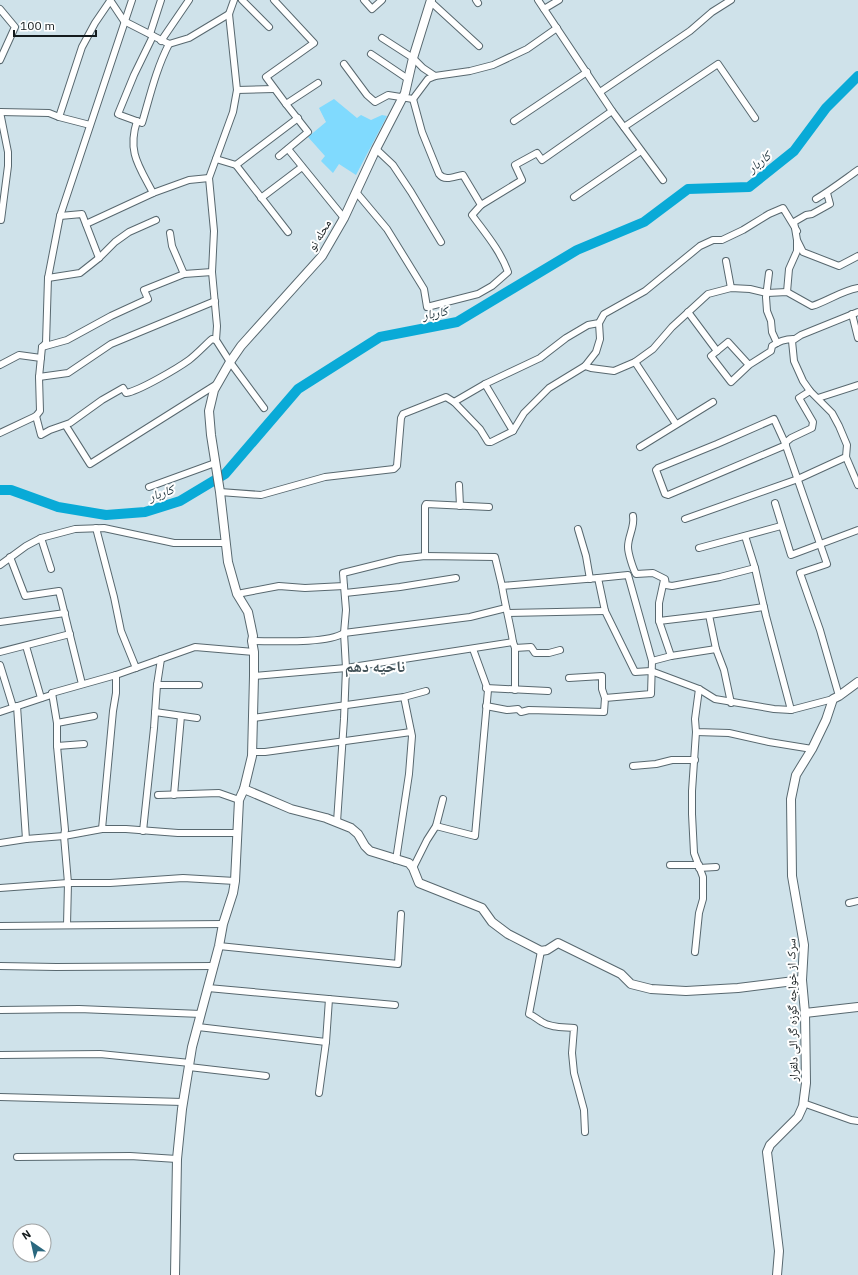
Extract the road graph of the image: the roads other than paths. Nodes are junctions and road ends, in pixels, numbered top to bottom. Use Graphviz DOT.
graph roads {
  1 [pos="110,0"];
  2 [pos="132,0"];
  3 [pos="161,0"];
  4 [pos="189,0"];
  5 [pos="234,0"];
  6 [pos="242,0"];
  7 [pos="274,0"];
  8 [pos="364,0"];
  9 [pos="382,0"];
  10 [pos="538,0"];
  11 [pos="560,0"];
  12 [pos="731,0"];
  13 [pos="431,1"];
  14 [pos="0,9"];
  15 [pos="544,9"];
  16 [pos="229,14"];
  17 [pos="124,21"];
  18 [pos="269,27"];
  19 [pos="557,28"];
  20 [pos="151,35"];
  21 [pos="382,38"];
  22 [pos="161,40"];
  23 [pos="168,44"];
  24 [pos="478,46"];
  25 [pos="371,54"];
  26 [pos="413,58"];
  27 [pos="0,60"];
  28 [pos="344,64"];
  29 [pos="587,72"];
  30 [pos="435,76"];
  31 [pos="408,79"];
  32 [pos="318,83"];
  33 [pos="274,89"];
  34 [pos="237,90"];
  35 [pos="600,92"];
  36 [pos="403,97"];
  37 [pos="413,99"];
  38 [pos="286,104"];
  39 [pos="612,111"];
  40 [pos="0,112"];
  41 [pos="59,117"];
  42 [pos="298,118"];
  43 [pos="755,118"];
  44 [pos="137,121"];
  45 [pos="514,121"];
  46 [pos="90,125"];
  47 [pos="624,127"];
  48 [pos="288,149"];
  49 [pos="376,149"];
  50 [pos="641,150"];
  51 [pos="279,156"];
  52 [pos="216,159"];
  53 [pos="236,165"];
  54 [pos="302,167"];
  55 [pos="858,170"];
  56 [pos="209,178"];
  57 [pos="663,180"];
  58 [pos="356,192"];
  59 [pos="827,192"];
  60 [pos="153,193"];
  61 [pos="574,197"];
  62 [pos="262,198"];
  63 [pos="816,199"];
  64 [pos="481,206"];
  65 [pos="60,216"];
  66 [pos="344,218"];
  67 [pos="1,220"];
  68 [pos="156,220"];
  69 [pos="86,224"];
  70 [pos="797,231"];
  71 [pos="170,232"];
  72 [pos="288,232"];
  73 [pos="797,240"];
  74 [pos="441,242"];
  75 [pos="858,256"];
  76 [pos="99,258"];
  77 [pos="726,261"];
  78 [pos="212,272"];
  79 [pos="769,273"];
  80 [pos="184,274"];
  81 [pos="48,278"];
  82 [pos="731,288"];
  83 [pos="858,288"];
  84 [pos="787,292"];
  85 [pos="767,293"];
  86 [pos="215,301"];
  87 [pos="688,312"];
  88 [pos="855,313"];
  89 [pos="598,323"];
  90 [pos="858,337"];
  91 [pos="216,340"];
  92 [pos="793,340"];
  93 [pos="777,343"];
  94 [pos="42,347"];
  95 [pos="717,351"];
  96 [pos="41,358"];
  97 [pos="230,362"];
  98 [pos="635,362"];
  99 [pos="0,365"];
  100 [pos="749,365"];
  101 [pos="585,366"];
  102 [pos="40,378"];
  103 [pos="218,383"];
  104 [pos="485,384"];
  105 [pos="858,385"];
  106 [pos="810,391"];
  107 [pos="818,398"];
  108 [pos="454,402"];
  109 [pos="713,402"];
  110 [pos="264,408"];
  111 [pos="36,416"];
  112 [pos="676,424"];
  113 [pos="66,426"];
  114 [pos="512,431"];
  115 [pos="0,433"];
  116 [pos="786,444"];
  117 [pos="640,447"];
  118 [pos="846,457"];
  119 [pos="215,463"];
  120 [pos="798,479"];
  121 [pos="459,485"];
  122 [pos="858,485"];
  123 [pos="149,486"];
  124 [pos="220,491"];
  125 [pos="775,503"];
  126 [pos="460,506"];
  127 [pos="489,507"];
  128 [pos="633,516"];
  129 [pos="685,519"];
  130 [pos="781,526"];
  131 [pos="96,528"];
  132 [pos="578,529"];
  133 [pos="858,530"];
  134 [pos="745,536"];
  135 [pos="41,538"];
  136 [pos="225,543"];
  137 [pos="820,545"];
  138 [pos="699,548"];
  139 [pos="425,556"];
  140 [pos="10,557"];
  141 [pos="0,565"];
  142 [pos="755,568"];
  143 [pos="52,569"];
  144 [pos="456,578"];
  145 [pos="598,578"];
  146 [pos="590,579"];
  147 [pos="665,579"];
  148 [pos="502,586"];
  149 [pos="344,589"];
  150 [pos="237,594"];
  151 [pos="764,607"];
  152 [pos="507,610"];
  153 [pos="605,610"];
  154 [pos="65,613"];
  155 [pos="709,616"];
  156 [pos="659,621"];
  157 [pos="0,622"];
  158 [pos="344,633"];
  159 [pos="70,634"];
  160 [pos="252,641"];
  161 [pos="514,645"];
  162 [pos="26,646"];
  163 [pos="473,649"];
  164 [pos="716,649"];
  165 [pos="560,650"];
  166 [pos="0,652"];
  167 [pos="254,652"];
  168 [pos="671,656"];
  169 [pos="161,659"];
  170 [pos="652,661"];
  171 [pos="0,665"];
  172 [pos="136,668"];
  173 [pos="346,668"];
  174 [pos="651,671"];
  175 [pos="116,675"];
  176 [pos="254,676"];
  177 [pos="570,678"];
  178 [pos="858,682"];
  179 [pos="82,684"];
  180 [pos="157,685"];
  181 [pos="199,685"];
  182 [pos="486,688"];
  183 [pos="699,689"];
  184 [pos="514,690"];
  185 [pos="426,691"];
  186 [pos="548,691"];
  187 [pos="52,693"];
  188 [pos="404,696"];
  189 [pos="40,698"];
  190 [pos="605,698"];
  191 [pos="836,698"];
  192 [pos="731,703"];
  193 [pos="344,704"];
  194 [pos="486,706"];
  195 [pos="15,707"];
  196 [pos="791,710"];
  197 [pos="0,712"];
  198 [pos="155,712"];
  199 [pos="94,716"];
  200 [pos="181,716"];
  201 [pos="197,718"];
  202 [pos="253,718"];
  203 [pos="57,723"];
  204 [pos="411,732"];
  205 [pos="696,732"];
  206 [pos="342,741"];
  207 [pos="84,744"];
  208 [pos="56,746"];
  209 [pos="812,749"];
  210 [pos="252,752"];
  211 [pos="695,760"];
  212 [pos="633,766"];
  213 [pos="244,789"];
  214 [pos="174,794"];
  215 [pos="158,795"];
  216 [pos="443,799"];
  217 [pos="239,800"];
  218 [pos="337,822"];
  219 [pos="436,826"];
  220 [pos="102,829"];
  221 [pos="142,831"];
  222 [pos="237,833"];
  223 [pos="64,836"];
  224 [pos="26,839"];
  225 [pos="0,843"];
  226 [pos="396,860"];
  227 [pos="670,865"];
  228 [pos="699,866"];
  229 [pos="716,867"];
  230 [pos="414,868"];
  231 [pos="235,880"];
  232 [pos="68,883"];
  233 [pos="0,888"];
  234 [pos="858,901"];
  235 [pos="848,903"];
  236 [pos="401,914"];
  237 [pos="67,924"];
  238 [pos="223,924"];
  239 [pos="0,926"];
  240 [pos="219,946"];
  241 [pos="541,951"];
  242 [pos="695,952"];
  243 [pos="0,966"];
  244 [pos="214,966"];
  245 [pos="802,980"];
  246 [pos="208,988"];
  247 [pos="329,999"];
  248 [pos="395,1005"];
  249 [pos="858,1007"];
  250 [pos="0,1010"];
  251 [pos="805,1013"];
  252 [pos="201,1014"];
  253 [pos="198,1027"];
  254 [pos="326,1042"];
  255 [pos="0,1055"];
  256 [pos="189,1065"];
  257 [pos="266,1076"];
  258 [pos="319,1092"];
  259 [pos="0,1097"];
  260 [pos="183,1102"];
  261 [pos="803,1104"];
  262 [pos="858,1121"];
  263 [pos="585,1132"];
  264 [pos="17,1157"];
  265 [pos="177,1159"];
  266 [pos="175,1275"];
  267 [pos="778,1275"];
  1 -- 17 [label="street"];
  1 -- 41 [label="street"];
  2 -- 17 [label="street"];
  3 -- 20 [label="street"];
  4 -- 22 [label="street"];
  5 -- 16 [label="street"];
  6 -- 18 [label="street"];
  7 -- 33 [label="street"];
  8 -- 9 [label="street"];
  10 -- 15 [label="street"];
  11 -- 15 [label="street"];
  12 -- 35 [label="street"];
  13 -- 24 [label="street"];
  13 -- 26 [label="street, محله نو"];
  14 -- 27 [label="street"];
  15 -- 19 [label="street"];
  16 -- 23 [label="street"];
  16 -- 34 [label="street"];
  17 -- 20 [label="street"];
  17 -- 46 [label="street"];
  19 -- 29 [label="street"];
  19 -- 30 [label="street"];
  20 -- 22 [label="street"];
  20 -- 44 [label="street"];
  21 -- 26 [label="street"];
  22 -- 23 [label="street"];
  23 -- 44 [label="street"];
  25 -- 31 [label="street"];
  26 -- 30 [label="street"];
  26 -- 31 [label="street, محله نو"];
  28 -- 36 [label="street"];
  29 -- 35 [label="street"];
  29 -- 45 [label="street"];
  30 -- 37 [label="street"];
  31 -- 36 [label="street, محله نو"];
  32 -- 38 [label="street"];
  33 -- 34 [label="street"];
  33 -- 38 [label="street"];
  34 -- 52 [label="street"];
  35 -- 39 [label="street"];
  36 -- 37 [label="street"];
  36 -- 49 [label="street, محله نو"];
  37 -- 64 [label="street"];
  38 -- 42 [label="street"];
  39 -- 47 [label="street"];
  39 -- 64 [label="street"];
  40 -- 41 [label="street"];
  40 -- 67 [label="street"];
  41 -- 46 [label="street"];
  42 -- 48 [label="street"];
  42 -- 53 [label="street"];
  43 -- 47 [label="street"];
  44 -- 60 [label="street"];
  46 -- 65 [label="street"];
  47 -- 50 [label="street"];
  48 -- 51 [label="street"];
  48 -- 54 [label="street"];
  49 -- 58 [label="street, محله نو"];
  49 -- 74 [label="street"];
  50 -- 57 [label="street"];
  50 -- 61 [label="street"];
  52 -- 53 [label="street"];
  52 -- 56 [label="street"];
  53 -- 62 [label="street"];
  54 -- 62 [label="street"];
  54 -- 66 [label="street"];
  55 -- 59 [label="street"];
  56 -- 60 [label="street"];
  56 -- 78 [label="street"];
  58 -- 64 [label="street"];
  58 -- 66 [label="street, محله نو"];
  59 -- 63 [label="street"];
  59 -- 70 [label="street"];
  60 -- 69 [label="street"];
  62 -- 72 [label="street"];
  65 -- 69 [label="street"];
  65 -- 81 [label="street"];
  66 -- 97 [label="street, محله نو"];
  68 -- 76 [label="street"];
  69 -- 76 [label="street"];
  70 -- 73 [label="street"];
  70 -- 89 [label="street"];
  71 -- 80 [label="street"];
  73 -- 75 [label="street"];
  73 -- 84 [label="street"];
  76 -- 81 [label="street"];
  77 -- 82 [label="street"];
  78 -- 80 [label="street"];
  78 -- 86 [label="street"];
  79 -- 85 [label="street"];
  80 -- 94 [label="street"];
  81 -- 94 [label="street"];
  82 -- 85 [label="street"];
  82 -- 87 [label="street"];
  83 -- 84 [label="street"];
  84 -- 85 [label="street"];
  85 -- 93 [label="street"];
  86 -- 91 [label="street"];
  86 -- 102 [label="street"];
  87 -- 95 [label="street"];
  87 -- 98 [label="street"];
  88 -- 90 [label="street"];
  88 -- 92 [label="street"];
  89 -- 101 [label="street"];
  89 -- 104 [label="street"];
  91 -- 97 [label="street"];
  91 -- 113 [label="street"];
  92 -- 93 [label="street"];
  92 -- 106 [label="street"];
  93 -- 100 [label="street"];
  94 -- 96 [label="street"];
  95 -- 100 [label="street"];
  95 -- 100 [label="street"];
  96 -- 99 [label="street"];
  96 -- 102 [label="street"];
  97 -- 103 [label="street, محله نو"];
  97 -- 110 [label="street"];
  98 -- 101 [label="street"];
  98 -- 112 [label="street"];
  101 -- 114 [label="street"];
  102 -- 111 [label="street"];
  103 -- 113 [label="street"];
  103 -- 119 [label="street, محله نو"];
  104 -- 108 [label="street"];
  104 -- 114 [label="street"];
  105 -- 107 [label="street"];
  106 -- 107 [label="street"];
  106 -- 116 [label="street"];
  107 -- 118 [label="street"];
  108 -- 114 [label="street"];
  108 -- 124 [label="street"];
  109 -- 112 [label="street"];
  111 -- 113 [label="street"];
  111 -- 115 [label="street"];
  112 -- 117 [label="street"];
  116 -- 116 [label="street"];
  116 -- 120 [label="street"];
  118 -- 120 [label="street"];
  118 -- 122 [label="street"];
  119 -- 123 [label="street"];
  119 -- 124 [label="street, محله نو"];
  120 -- 129 [label="street"];
  120 -- 137 [label="street"];
  121 -- 126 [label="street"];
  124 -- 136 [label="street, محله نو"];
  125 -- 130 [label="street"];
  126 -- 127 [label="street"];
  126 -- 139 [label="street"];
  128 -- 147 [label="street"];
  130 -- 134 [label="street"];
  130 -- 137 [label="street"];
  131 -- 135 [label="street"];
  131 -- 136 [label="street"];
  131 -- 172 [label="street"];
  132 -- 146 [label="street"];
  133 -- 137 [label="street"];
  134 -- 138 [label="street"];
  134 -- 142 [label="street"];
  135 -- 140 [label="street"];
  135 -- 143 [label="street"];
  136 -- 150 [label="street, محله نو"];
  137 -- 191 [label="street"];
  139 -- 148 [label="street"];
  139 -- 149 [label="street"];
  140 -- 141 [label="street"];
  140 -- 154 [label="street"];
  142 -- 147 [label="street"];
  142 -- 151 [label="street"];
  144 -- 149 [label="street"];
  145 -- 146 [label="street"];
  145 -- 153 [label="street"];
  145 -- 170 [label="street"];
  146 -- 148 [label="street"];
  147 -- 156 [label="street"];
  148 -- 152 [label="street"];
  149 -- 150 [label="street"];
  149 -- 158 [label="street"];
  150 -- 160 [label="street, محله نو"];
  151 -- 155 [label="street"];
  151 -- 196 [label="street"];
  152 -- 153 [label="street"];
  152 -- 158 [label="street"];
  152 -- 161 [label="street"];
  153 -- 174 [label="street"];
  154 -- 157 [label="street"];
  154 -- 159 [label="street"];
  155 -- 156 [label="street"];
  155 -- 164 [label="street"];
  156 -- 168 [label="street"];
  158 -- 160 [label="street"];
  158 -- 173 [label="street"];
  159 -- 162 [label="street"];
  159 -- 179 [label="street"];
  160 -- 167 [label="street, محله نو"];
  161 -- 163 [label="street"];
  161 -- 165 [label="street"];
  161 -- 184 [label="street"];
  162 -- 166 [label="street"];
  162 -- 189 [label="street"];
  163 -- 173 [label="street"];
  163 -- 182 [label="street"];
  164 -- 168 [label="street"];
  164 -- 192 [label="street"];
  167 -- 169 [label="street"];
  167 -- 176 [label="street, محله نو"];
  168 -- 170 [label="street"];
  169 -- 172 [label="street"];
  169 -- 180 [label="street"];
  170 -- 174 [label="street"];
  171 -- 195 [label="street"];
  172 -- 175 [label="street"];
  173 -- 176 [label="street"];
  173 -- 193 [label="street"];
  174 -- 183 [label="street"];
  174 -- 190 [label="street"];
  175 -- 179 [label="street"];
  175 -- 220 [label="street"];
  176 -- 202 [label="street, محله نو"];
  177 -- 190 [label="street"];
  178 -- 191 [label="street"];
  179 -- 187 [label="street"];
  180 -- 181 [label="street"];
  180 -- 198 [label="street"];
  182 -- 184 [label="street"];
  182 -- 194 [label="street"];
  183 -- 192 [label="street"];
  183 -- 205 [label="street"];
  184 -- 186 [label="street"];
  185 -- 188 [label="street"];
  187 -- 189 [label="street"];
  187 -- 203 [label="street"];
  188 -- 193 [label="street"];
  188 -- 204 [label="street"];
  189 -- 195 [label="street"];
  190 -- 194 [label="street"];
  191 -- 196 [label="street"];
  191 -- 209 [label="street, سرک از خواجه گوزه گر الی دلقرار"];
  192 -- 196 [label="street"];
  193 -- 202 [label="street"];
  193 -- 206 [label="street"];
  194 -- 219 [label="street"];
  195 -- 197 [label="street"];
  195 -- 224 [label="street"];
  198 -- 200 [label="street"];
  198 -- 221 [label="street"];
  199 -- 203 [label="street"];
  200 -- 201 [label="street"];
  200 -- 214 [label="street"];
  202 -- 210 [label="street, محله نو"];
  203 -- 208 [label="street"];
  204 -- 206 [label="street"];
  204 -- 226 [label="street"];
  205 -- 209 [label="street"];
  205 -- 211 [label="street"];
  206 -- 210 [label="street"];
  206 -- 218 [label="street"];
  207 -- 208 [label="street"];
  208 -- 223 [label="street"];
  209 -- 245 [label="street, سرک از خواجه گوزه گر الی دلقرار"];
  210 -- 213 [label="street, محله نو"];
  211 -- 212 [label="street"];
  211 -- 228 [label="street"];
  213 -- 217 [label="street, محله نو"];
  213 -- 218 [label="street"];
  214 -- 215 [label="street"];
  214 -- 217 [label="street"];
  216 -- 219 [label="street"];
  217 -- 222 [label="street"];
  218 -- 226 [label="street"];
  219 -- 230 [label="street"];
  220 -- 221 [label="street"];
  220 -- 223 [label="street"];
  221 -- 222 [label="street"];
  222 -- 231 [label="street"];
  223 -- 224 [label="street"];
  223 -- 232 [label="street"];
  224 -- 225 [label="street"];
  226 -- 230 [label="street"];
  227 -- 228 [label="street"];
  228 -- 229 [label="street"];
  228 -- 242 [label="street"];
  230 -- 241 [label="street"];
  231 -- 232 [label="street"];
  231 -- 238 [label="street"];
  232 -- 233 [label="street"];
  232 -- 237 [label="street"];
  234 -- 235 [label="street"];
  236 -- 240 [label="street"];
  237 -- 238 [label="street"];
  237 -- 239 [label="street"];
  238 -- 240 [label="street"];
  240 -- 244 [label="street"];
  241 -- 245 [label="street"];
  241 -- 263 [label="street"];
  243 -- 244 [label="street"];
  244 -- 246 [label="street"];
  245 -- 251 [label="street, سرک از خواجه گوزه گر الی دلقرار"];
  246 -- 247 [label="street"];
  246 -- 252 [label="street"];
  247 -- 248 [label="street"];
  247 -- 254 [label="street"];
  249 -- 251 [label="street"];
  250 -- 252 [label="street"];
  251 -- 261 [label="street, سرک از خواجه گوزه گر الی دلقرار"];
  252 -- 253 [label="street"];
  253 -- 254 [label="street"];
  253 -- 256 [label="street"];
  254 -- 258 [label="street"];
  255 -- 256 [label="street"];
  256 -- 257 [label="street"];
  256 -- 260 [label="street"];
  259 -- 260 [label="street"];
  260 -- 265 [label="street"];
  261 -- 262 [label="street"];
  261 -- 267 [label="street, سرک از خواجه گوزه گر الی دلقرار"];
  264 -- 265 [label="street"];
  265 -- 266 [label="street"];
}
